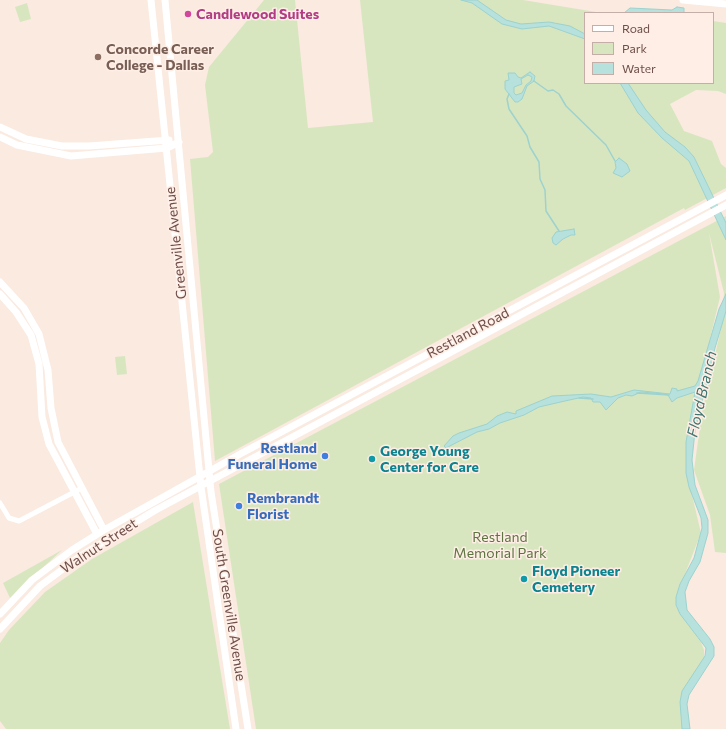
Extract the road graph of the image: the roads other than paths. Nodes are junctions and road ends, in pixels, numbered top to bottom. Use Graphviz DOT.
graph roads {
  1 [pos="151,0"];
  2 [pos="165,0"];
  3 [pos="684,0"];
  4 [pos="726,4"];
  5 [pos="170,48"];
  6 [pos="157,49"];
  7 [pos="0,127"];
  8 [pos="0,137"];
  9 [pos="166,139"];
  10 [pos="179,142"];
  11 [pos="62,146"];
  12 [pos="167,148"];
  13 [pos="60,155"];
  14 [pos="726,195"];
  15 [pos="724,206"];
  16 [pos="0,282"];
  17 [pos="193,291"];
  18 [pos="181,292"];
  19 [pos="0,294"];
  20 [pos="210,471"];
  21 [pos="200,477"];
  22 [pos="211,481"];
  23 [pos="201,487"];
  24 [pos="82,488"];
  25 [pos="75,493"];
  26 [pos="0,503"];
  27 [pos="217,527"];
  28 [pos="206,529"];
  29 [pos="100,532"];
  30 [pos="225,572"];
  31 [pos="213,573"];
  32 [pos="1,613"];
  33 [pos="9,618"];
  34 [pos="0,629"];
  35 [pos="236,729"];
  36 [pos="248,729"];
  1 -- 6 [label="main road, Greenville Avenue"];
  2 -- 5 [label="main road, Greenville Avenue"];
  3 -- 4 [label="main road"];
  5 -- 6 [label="main road"];
  5 -- 10 [label="main road, Greenville Avenue"];
  6 -- 9 [label="main road, Greenville Avenue"];
  7 -- 11 [label="main road"];
  8 -- 13 [label="main road"];
  9 -- 10 [label="main road"];
  9 -- 11 [label="main road"];
  9 -- 12 [label="main road, Greenville Avenue"];
  10 -- 12 [label="main road"];
  10 -- 17 [label="main road, Greenville Avenue"];
  11 -- 13 [label="main road"];
  12 -- 13 [label="main road"];
  12 -- 18 [label="main road, Greenville Avenue"];
  14 -- 20 [label="main road, Restland Road"];
  15 -- 22 [label="main road, Restland Road"];
  16 -- 24 [label="main road"];
  17 -- 18 [label="main road"];
  17 -- 20 [label="main road, Greenville Avenue"];
  18 -- 21 [label="main road, Greenville Avenue"];
  19 -- 25 [label="main road"];
  20 -- 21 [label="main road, Walnut Street"];
  20 -- 22 [label="main road, Greenville Avenue"];
  21 -- 23 [label="main road, Greenville Avenue"];
  21 -- 29 [label="main road, Walnut Street"];
  22 -- 23 [label="main road, Walnut Street"];
  22 -- 27 [label="main road, South Greenville Avenue"];
  23 -- 28 [label="main road, South Greenville Avenue"];
  23 -- 33 [label="main road, Walnut Street"];
  24 -- 25 [label="street"];
  24 -- 29 [label="main road"];
  25 -- 26 [label="street"];
  25 -- 29 [label="main road"];
  27 -- 28 [label="main road"];
  27 -- 30 [label="main road, South Greenville Avenue"];
  28 -- 31 [label="main road, South Greenville Avenue"];
  29 -- 32 [label="main road, Walnut Street"];
  30 -- 31 [label="main road"];
  30 -- 36 [label="main road, South Greenville Avenue"];
  31 -- 35 [label="main road, South Greenville Avenue"];
  32 -- 33 [label="main road"];
  33 -- 34 [label="main road, Walnut Street"];
}
